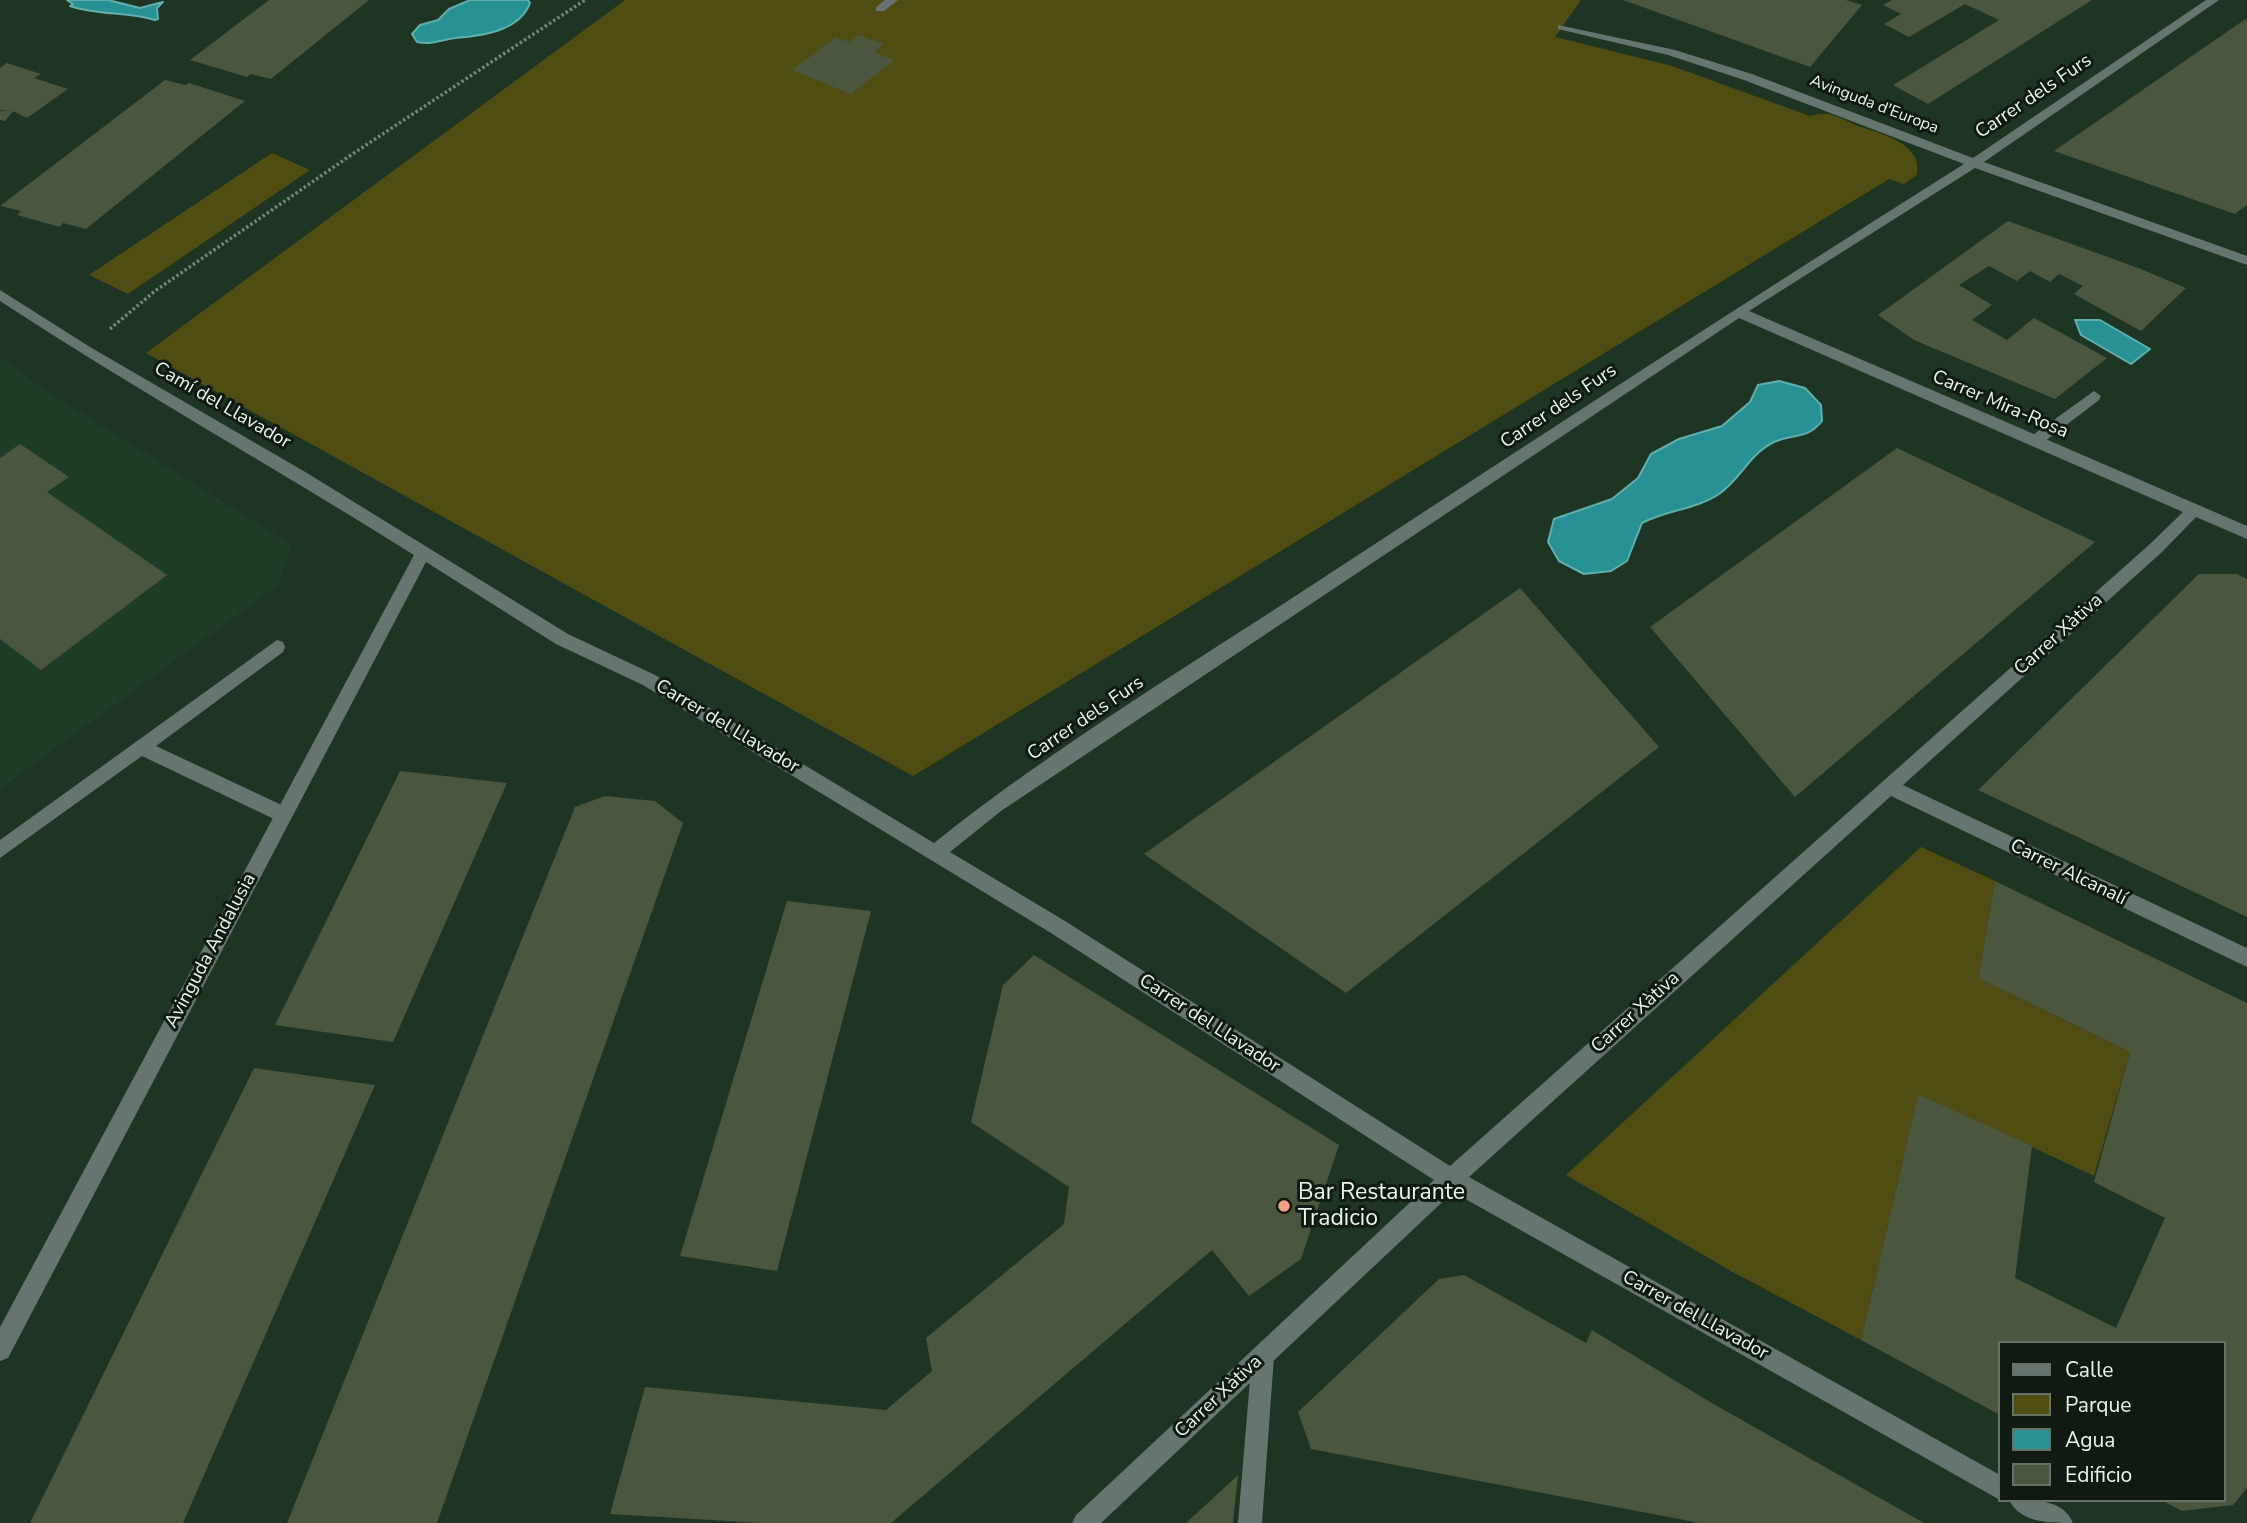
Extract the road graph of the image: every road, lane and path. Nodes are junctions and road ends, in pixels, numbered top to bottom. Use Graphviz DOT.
graph roads {
  1 [pos="585,0"];
  2 [pos="892,0"];
  3 [pos="2213,0"];
  4 [pos="880,9"];
  5 [pos="1562,27"];
  6 [pos="1974,163"];
  7 [pos="2247,261"];
  8 [pos="0,295"];
  9 [pos="1738,312"];
  10 [pos="85,350"];
  11 [pos="2094,396"];
  12 [pos="2035,441"];
  13 [pos="2194,510"];
  14 [pos="2247,533"];
  15 [pos="423,553"];
  16 [pos="277,647"];
  17 [pos="141,747"];
  18 [pos="1889,787"];
  19 [pos="282,814"];
  20 [pos="0,850"];
  21 [pos="934,854"];
  22 [pos="2247,958"];
  23 [pos="1451,1179"];
  24 [pos="0,1350"];
  25 [pos="1263,1356"];
  26 [pos="1998,1487"];
  27 [pos="2024,1502"];
  28 [pos="1084,1523"];
  29 [pos="1250,1523"];
  30 [pos="2061,1523"];
  1 -- 10 [label="path"];
  2 -- 4 [label="street"];
  3 -- 6 [label="street, Carrer dels Furs"];
  5 -- 6 [label="street, Avinguda d'Europa"];
  6 -- 7 [label="street, Avinguda d'Europa"];
  6 -- 9 [label="street, Carrer dels Furs"];
  8 -- 10 [label="street, Camí del Llavador"];
  9 -- 12 [label="street, Carrer Mira-Rosa"];
  9 -- 21 [label="street, Carrer dels Furs"];
  10 -- 15 [label="street, Camí del Llavador"];
  11 -- 12 [label="street"];
  12 -- 13 [label="street, Carrer Mira-Rosa"];
  13 -- 14 [label="street, Carrer Mira-Rosa"];
  13 -- 18 [label="street, Carrer Xàtiva"];
  15 -- 19 [label="street, Avinguda Andalusia"];
  15 -- 21 [label="street, Carrer del Llavador"];
  16 -- 17 [label="street"];
  17 -- 19 [label="street"];
  17 -- 20 [label="street"];
  18 -- 22 [label="street, Carrer Alcanalí"];
  18 -- 23 [label="street, Carrer Xàtiva"];
  19 -- 24 [label="street, Avinguda Andalusia"];
  21 -- 23 [label="street, Carrer del Llavador"];
  23 -- 25 [label="street, Carrer Xàtiva"];
  23 -- 26 [label="street, Carrer del Llavador"];
  25 -- 28 [label="street, Carrer Xàtiva"];
  25 -- 29 [label="street"];
  27 -- 30 [label="street"];
}
